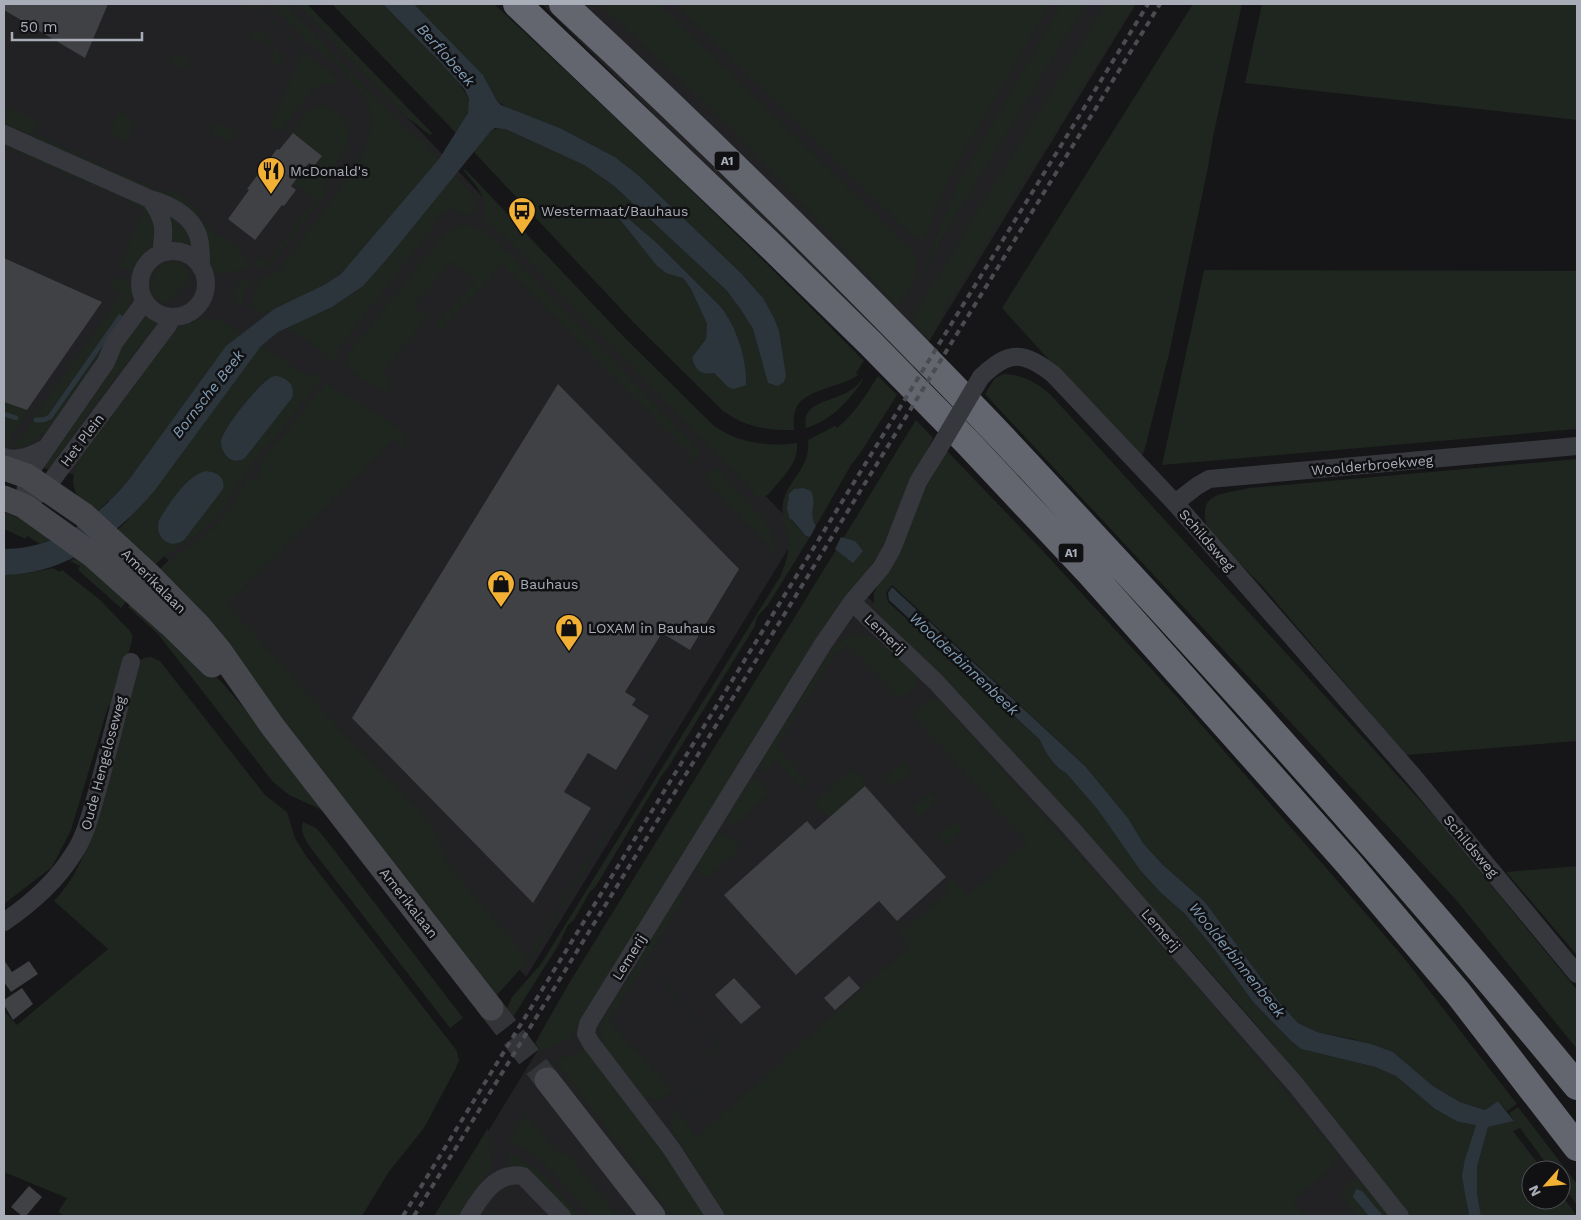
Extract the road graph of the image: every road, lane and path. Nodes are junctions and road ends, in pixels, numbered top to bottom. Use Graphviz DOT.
graph roads {
  1 [pos="518,4"];
  2 [pos="563,4"];
  3 [pos="4,134"];
  4 [pos="150,199"];
  5 [pos="161,253"];
  6 [pos="202,268"];
  7 [pos="145,302"];
  8 [pos="172,317"];
  9 [pos="1577,446"];
  10 [pos="46,448"];
  11 [pos="4,458"];
  12 [pos="4,468"];
  13 [pos="37,482"];
  14 [pos="14,502"];
  15 [pos="1175,503"];
  16 [pos="852,602"];
  17 [pos="131,662"];
  18 [pos="273,728"];
  19 [pos="4,922"];
  20 [pos="1577,974"];
  21 [pos="491,1008"];
  22 [pos="547,1080"];
  23 [pos="1577,1086"];
  24 [pos="1577,1147"];
  25 [pos="469,1216"];
  26 [pos="562,1216"];
  27 [pos="653,1216"];
  28 [pos="715,1216"];
  29 [pos="1400,1216"];
  1 -- 24 [label="highway, A1"];
  2 -- 23 [label="highway, A1"];
  3 -- 4 [label="street"];
  4 -- 5 [label="street"];
  4 -- 6 [label="street"];
  5 -- 6 [label="street"];
  5 -- 7 [label="street"];
  6 -- 8 [label="street"];
  7 -- 8 [label="street"];
  7 -- 10 [label="street, Het Plein"];
  8 -- 13 [label="street, Het Plein"];
  9 -- 15 [label="street, Woolderbroekweg"];
  10 -- 11 [label="street, Het Plein"];
  10 -- 13 [label="street, Het Plein"];
  12 -- 13 [label="main road, Amerikalaan"];
  13 -- 14 [label="street, Het Plein"];
  13 -- 18 [label="main road, Amerikalaan"];
  14 -- 18 [label="main road, Amerikalaan"];
  15 -- 16 [label="street, Schildsweg, bridge"];
  15 -- 20 [label="street, Schildsweg"];
  16 -- 28 [label="street, Lemerij"];
  16 -- 29 [label="street, Lemerij"];
  17 -- 19 [label="street, Oude Hengeloseweg"];
  18 -- 21 [label="main road, Amerikalaan"];
  22 -- 27 [label="main road"];
  25 -- 26 [label="street"];
}
